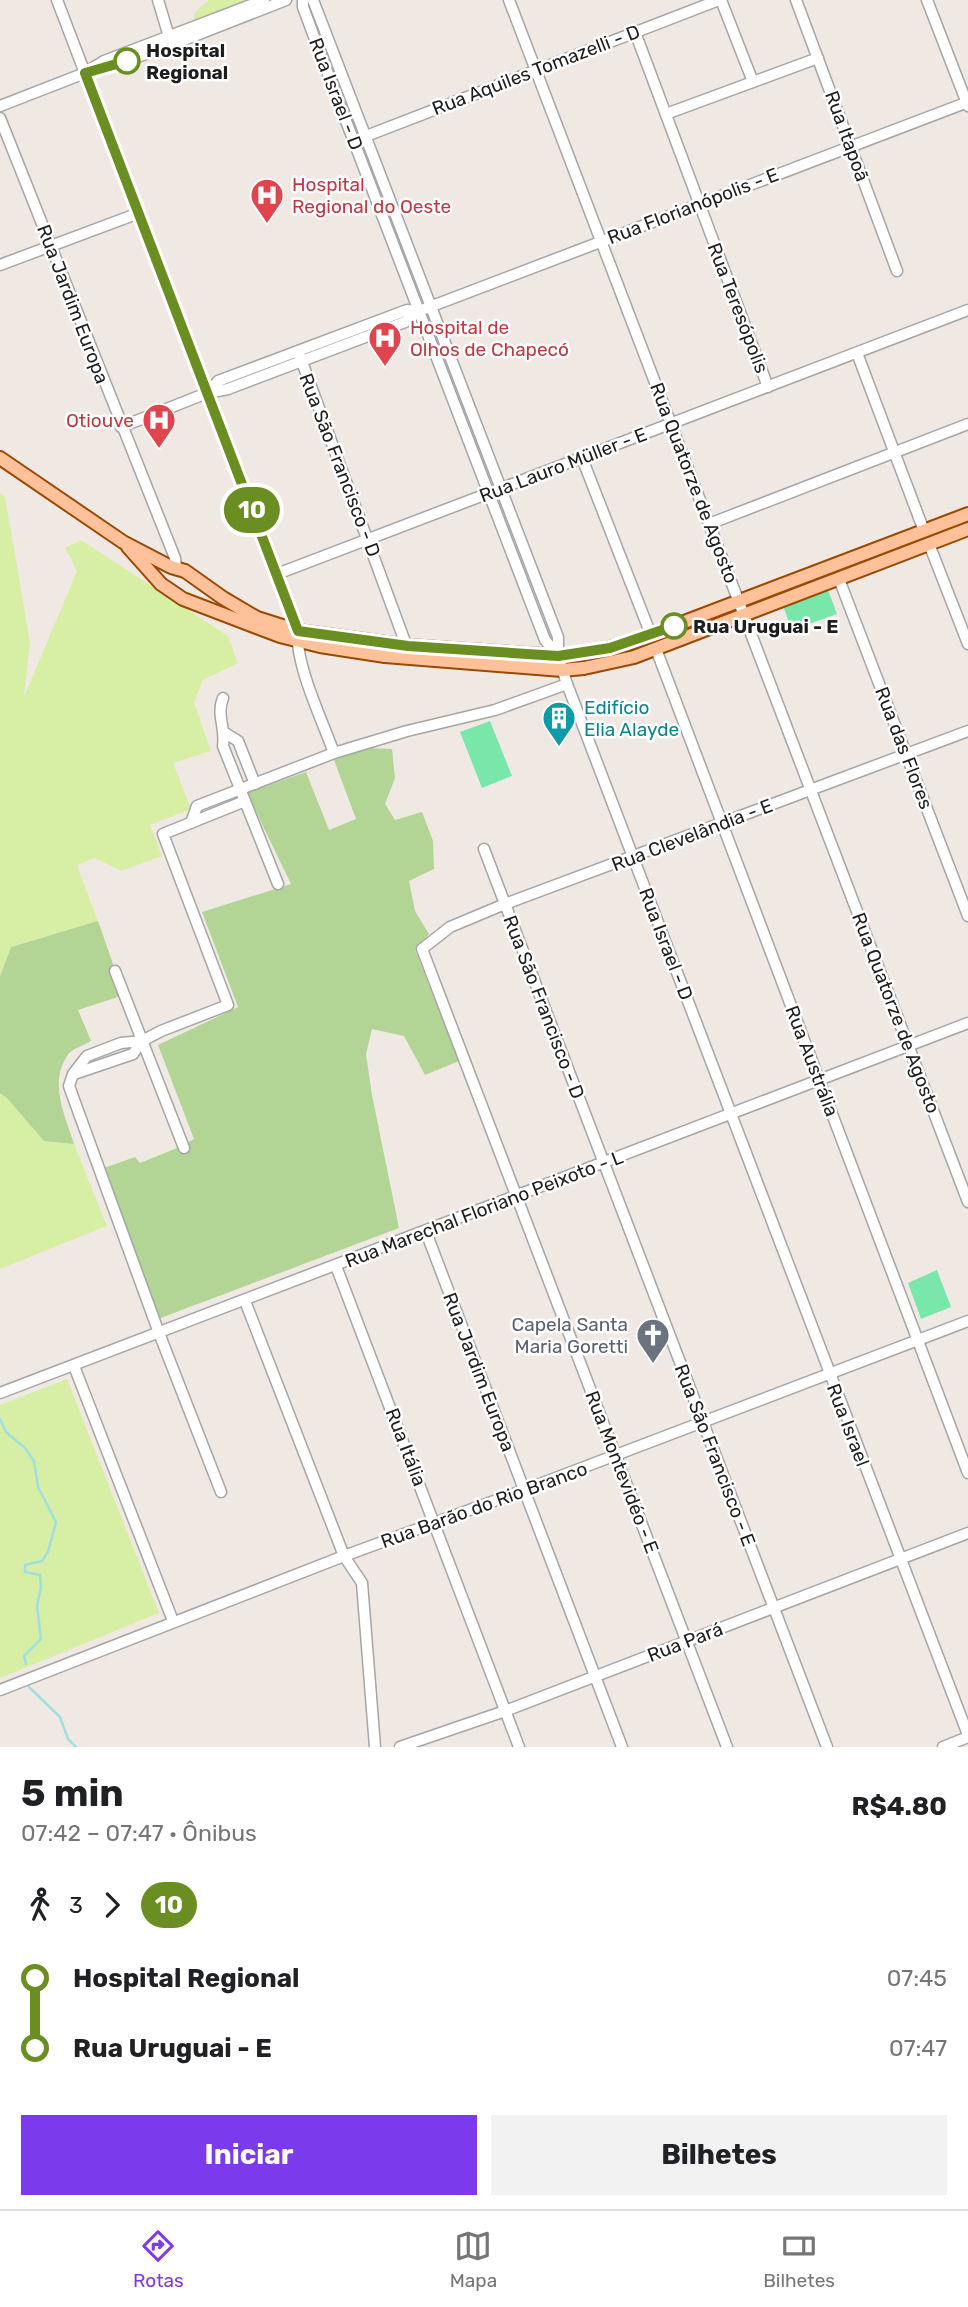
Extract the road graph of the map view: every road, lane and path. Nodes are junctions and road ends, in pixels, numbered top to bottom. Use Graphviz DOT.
graph roads {
  1 [pos="57,0"];
  2 [pos="158,0"];
  3 [pos="264,0"];
  4 [pos="286,0"];
  5 [pos="303,0"];
  6 [pos="313,0"];
  7 [pos="509,0"];
  8 [pos="720,0"];
  9 [pos="796,0"];
  10 [pos="927,0"];
  11 [pos="237,15"];
  12 [pos="635,32"];
  13 [pos="170,41"];
  14 [pos="335,56"];
  15 [pos="818,58"];
  16 [pos="323,61"];
  17 [pos="536,70"];
  18 [pos="85,73"];
  19 [pos="753,82"];
  20 [pos="967,103"];
  21 [pos="0,106"];
  22 [pos="666,114"];
  23 [pos="0,118"];
  24 [pos="366,136"];
  25 [pos="354,141"];
  26 [pos="851,146"];
  27 [pos="699,204"];
  28 [pos="139,213"];
  29 [pos="602,242"];
  30 [pos="50,246"];
  31 [pos="0,265"];
  32 [pos="897,271"];
  33 [pos="432,306"];
  34 [pos="968,310"];
  35 [pos="419,311"];
  36 [pos="857,353"];
  37 [pos="299,356"];
  38 [pos="768,387"];
  39 [pos="207,393"];
  40 [pos="671,424"];
  41 [pos="968,424"];
  42 [pos="121,427"];
  43 [pos="895,453"];
  44 [pos="0,458"];
  45 [pos="582,458"];
  46 [pos="502,489"];
  47 [pos="489,494"];
  48 [pos="968,514"];
  49 [pos="709,524"];
  50 [pos="968,529"];
  51 [pos="924,531"];
  52 [pos="368,540"];
  53 [pos="123,542"];
  54 [pos="929,544"];
  55 [pos="173,567"];
  56 [pos="277,574"];
  57 [pos="839,579"];
  58 [pos="157,581"];
  59 [pos="202,583"];
  60 [pos="190,601"];
  61 [pos="739,601"];
  62 [pos="744,615"];
  63 [pos="651,635"];
  64 [pos="297,636"];
  65 [pos="968,644"];
  66 [pos="656,649"];
  67 [pos="408,652"];
  68 [pos="558,656"];
  69 [pos="562,670"];
  70 [pos="567,684"];
  71 [pos="223,698"];
  72 [pos="968,731"];
  73 [pos="225,733"];
  74 [pos="237,741"];
  75 [pos="223,746"];
  76 [pos="334,753"];
  77 [pos="906,754"];
  78 [pos="255,784"];
  79 [pos="240,790"];
  80 [pos="811,790"];
  81 [pos="245,802"];
  82 [pos="191,823"];
  83 [pos="722,824"];
  84 [pos="484,849"];
  85 [pos="633,858"];
  86 [pos="278,884"];
  87 [pos="505,904"];
  88 [pos="968,916"];
  89 [pos="422,949"];
  90 [pos="115,971"];
  91 [pos="968,1023"];
  92 [pos="142,1041"];
  93 [pos="909,1046"];
  94 [pos="819,1080"];
  95 [pos="731,1114"];
  96 [pos="184,1148"];
  97 [pos="603,1164"];
  98 [pos="517,1197"];
  99 [pos="968,1202"];
  100 [pos="426,1232"];
  101 [pos="336,1266"];
  102 [pos="245,1301"];
  103 [pos="968,1321"];
  104 [pos="159,1333"];
  105 [pos="918,1340"];
  106 [pos="74,1366"];
  107 [pos="829,1374"];
  108 [pos="0,1393"];
  109 [pos="702,1423"];
  110 [pos="616,1456"];
  111 [pos="968,1473"];
  112 [pos="524,1490"];
  113 [pos="221,1492"];
  114 [pos="435,1523"];
  115 [pos="968,1533"];
  116 [pos="344,1556"];
  117 [pos="901,1559"];
  118 [pos="774,1608"];
  119 [pos="173,1621"];
  120 [pos="687,1641"];
  121 [pos="596,1676"];
  122 [pos="0,1690"];
  123 [pos="505,1711"];
  124 [pos="968,1736"];
  125 [pos="416,1744"];
  126 [pos="375,1747"];
  127 [pos="400,1747"];
  128 [pos="519,1747"];
  129 [pos="622,1747"];
  130 [pos="727,1747"];
  131 [pos="827,1747"];
  132 [pos="943,1747"];
  1 -- 18 [label="street"];
  2 -- 13 [label="street"];
  3 -- 11 [label="street"];
  4 -- 11 [label="street"];
  5 -- 16 [label="street, Rua Israel - D"];
  6 -- 14 [label="street, Rua Israel - D"];
  7 -- 17 [label="street, Rua Quatorze de Agosto"];
  8 -- 12 [label="street, Rua Aquiles Tomazelli - D"];
  8 -- 19 [label="street"];
  9 -- 15 [label="street, Rua Itapoã"];
  10 -- 20 [label="street"];
  11 -- 13 [label="street"];
  12 -- 17 [label="street, Rua Aquiles Tomazelli - D"];
  12 -- 22 [label="street, Rua Teresópolis"];
  13 -- 18 [label="street"];
  14 -- 16 [label="street"];
  14 -- 24 [label="street, Rua Israel - D"];
  15 -- 19 [label="street"];
  15 -- 26 [label="street, Rua Itapoã"];
  16 -- 25 [label="street, Rua Israel - D"];
  17 -- 24 [label="street, Rua Aquiles Tomazelli - D"];
  17 -- 29 [label="street, Rua Quatorze de Agosto"];
  18 -- 21 [label="street"];
  18 -- 28 [label="street"];
  19 -- 22 [label="street"];
  20 -- 26 [label="street, Rua Florianópolis - E"];
  22 -- 27 [label="street, Rua Teresópolis"];
  23 -- 30 [label="street, Rua Jardim Europa"];
  24 -- 25 [label="street, Rua Aquiles Tomazelli - D"];
  24 -- 33 [label="street, Rua Israel - D"];
  25 -- 35 [label="street, Rua Israel - D"];
  26 -- 27 [label="street, Rua Florianópolis - E"];
  26 -- 32 [label="street, Rua Itapoã"];
  27 -- 29 [label="street, Rua Florianópolis - E"];
  27 -- 38 [label="street, Rua Teresópolis"];
  28 -- 30 [label="street"];
  28 -- 39 [label="street"];
  29 -- 33 [label="street, Rua Florianópolis - E"];
  29 -- 40 [label="street, Rua Quatorze de Agosto"];
  30 -- 31 [label="street"];
  30 -- 42 [label="street, Rua Jardim Europa"];
  33 -- 35 [label="street, Rua Florianópolis - E"];
  33 -- 46 [label="street, Rua Israel - D"];
  34 -- 36 [label="street, Rua Lauro Müller - E"];
  35 -- 37 [label="street, Rua Florianópolis - E"];
  35 -- 47 [label="street, Rua Israel - D"];
  36 -- 38 [label="street, Rua Lauro Müller - E"];
  36 -- 43 [label="street"];
  37 -- 39 [label="street, Rua Florianópolis - E"];
  37 -- 52 [label="street, Rua São Francisco - D"];
  38 -- 40 [label="street, Rua Lauro Müller - E"];
  39 -- 42 [label="street, Rua Florianópolis - E"];
  39 -- 56 [label="street"];
  40 -- 45 [label="street, Rua Lauro Müller - E"];
  40 -- 49 [label="street, Rua Quatorze de Agosto"];
  41 -- 43 [label="street"];
  42 -- 55 [label="street, Rua Jardim Europa"];
  43 -- 49 [label="street"];
  43 -- 51 [label="street"];
  44 -- 53 [label="main road"];
  45 -- 46 [label="street, Rua Lauro Müller - E"];
  45 -- 63 [label="street"];
  46 -- 47 [label="street, Rua Lauro Müller - E"];
  46 -- 68 [label="street, Rua Israel - D"];
  47 -- 52 [label="street, Rua Lauro Müller - E"];
  47 -- 68 [label="street, Rua Israel - D"];
  48 -- 51 [label="main road"];
  49 -- 61 [label="street, Rua Quatorze de Agosto"];
  50 -- 54 [label="main road"];
  51 -- 61 [label="main road"];
  52 -- 56 [label="street, Rua Lauro Müller - E"];
  52 -- 67 [label="street, Rua São Francisco - D"];
  53 -- 55 [label="main road"];
  53 -- 58 [label="main road"];
  54 -- 57 [label="main road"];
  54 -- 65 [label="street"];
  55 -- 58 [label="main road"];
  55 -- 59 [label="main road"];
  56 -- 64 [label="street"];
  57 -- 62 [label="main road"];
  57 -- 77 [label="street, Rua das Flores"];
  58 -- 60 [label="main road"];
  59 -- 60 [label="main road"];
  59 -- 64 [label="main road"];
  60 -- 64 [label="main road"];
  61 -- 62 [label="street, Rua Quatorze de Agosto"];
  61 -- 63 [label="main road"];
  62 -- 66 [label="main road"];
  62 -- 80 [label="street, Rua Quatorze de Agosto"];
  63 -- 68 [label="main road"];
  64 -- 67 [label="main road"];
  64 -- 76 [label="street"];
  66 -- 69 [label="main road"];
  66 -- 83 [label="street, Rua Austrália"];
  67 -- 68 [label="main road"];
  67 -- 69 [label="main road"];
  68 -- 69 [label="street, Rua Israel - D"];
  69 -- 70 [label="street, Rua Israel - D"];
  70 -- 76 [label="street"];
  70 -- 85 [label="street, Rua Israel - D"];
  71 -- 73 [label="street"];
  72 -- 77 [label="street, Rua Clevelândia - E"];
  73 -- 74 [label="street"];
  73 -- 75 [label="street"];
  74 -- 75 [label="street"];
  74 -- 78 [label="street"];
  75 -- 79 [label="street"];
  76 -- 78 [label="street"];
  77 -- 80 [label="street, Rua Clevelândia - E"];
  77 -- 88 [label="street, Rua das Flores"];
  78 -- 79 [label="street"];
  79 -- 81 [label="street"];
  79 -- 82 [label="street"];
  80 -- 83 [label="street, Rua Clevelândia - E"];
  80 -- 93 [label="street, Rua Quatorze de Agosto"];
  81 -- 82 [label="street"];
  81 -- 86 [label="street"];
  82 -- 92 [label="street"];
  83 -- 85 [label="street, Rua Clevelândia - E"];
  83 -- 94 [label="street, Rua Austrália"];
  84 -- 87 [label="street, Rua São Francisco - D"];
  85 -- 87 [label="street, Rua Clevelândia - E"];
  85 -- 95 [label="street, Rua Israel - D"];
  87 -- 89 [label="street, Rua Clevelândia - E"];
  87 -- 97 [label="street, Rua São Francisco - D"];
  89 -- 98 [label="street, Rua Montevidéo - E"];
  90 -- 92 [label="street"];
  91 -- 93 [label="street, Rua Marechal Floriano Peixoto - L"];
  92 -- 96 [label="street"];
  92 -- 104 [label="street"];
  93 -- 94 [label="street, Rua Marechal Floriano Peixoto - L"];
  93 -- 99 [label="street, Rua Quatorze de Agosto"];
  94 -- 95 [label="street, Rua Marechal Floriano Peixoto - L"];
  94 -- 105 [label="street, Rua Austrália"];
  95 -- 97 [label="street, Rua Marechal Floriano Peixoto - L"];
  95 -- 107 [label="street, Rua Israel"];
  97 -- 98 [label="street, Rua Marechal Floriano Peixoto - L"];
  97 -- 109 [label="street, Rua São Francisco - E"];
  98 -- 100 [label="street, Rua Marechal Floriano Peixoto - L"];
  98 -- 110 [label="street, Rua Montevidéo - E"];
  100 -- 101 [label="street, Rua Marechal Floriano Peixoto - L"];
  100 -- 112 [label="street, Rua Jardim Europa"];
  101 -- 102 [label="street, Rua Marechal Floriano Peixoto - L"];
  101 -- 114 [label="street, Rua Itália"];
  102 -- 104 [label="street, Rua Marechal Floriano Peixoto - L"];
  102 -- 116 [label="street"];
  103 -- 105 [label="street, Rua Barão do Rio Branco"];
  104 -- 106 [label="street, Rua Marechal Floriano Peixoto - L"];
  104 -- 113 [label="street"];
  105 -- 107 [label="street, Rua Barão do Rio Branco"];
  105 -- 111 [label="street, Rua Austrália"];
  106 -- 108 [label="street, Rua Marechal Floriano Peixoto - L"];
  106 -- 119 [label="street"];
  107 -- 109 [label="street, Rua Barão do Rio Branco"];
  107 -- 117 [label="street, Rua Israel"];
  109 -- 110 [label="street, Rua Barão do Rio Branco"];
  109 -- 118 [label="street, Rua São Francisco - E"];
  110 -- 112 [label="street, Rua Barão do Rio Branco"];
  110 -- 120 [label="street, Rua Montevidéo - E"];
  112 -- 114 [label="street, Rua Barão do Rio Branco"];
  112 -- 121 [label="street, Rua Jardim Europa"];
  114 -- 116 [label="street, Rua Barão do Rio Branco"];
  114 -- 123 [label="street, Rua Itália"];
  115 -- 117 [label="street, Rua Pará"];
  116 -- 119 [label="street, Rua Barão do Rio Branco"];
  116 -- 126 [label="street"];
  117 -- 118 [label="street, Rua Pará"];
  117 -- 124 [label="street, Rua Israel"];
  118 -- 120 [label="street, Rua Pará"];
  118 -- 131 [label="street, Rua São Francisco - E"];
  119 -- 122 [label="street, Rua Barão do Rio Branco"];
  120 -- 121 [label="street, Rua Pará"];
  120 -- 130 [label="street, Rua Montevidéo - E"];
  121 -- 123 [label="street, Rua Pará"];
  121 -- 129 [label="street, Rua Jardim Europa"];
  123 -- 125 [label="street, Rua Pará"];
  123 -- 128 [label="street, Rua Itália"];
  124 -- 132 [label="street"];
  125 -- 127 [label="street, Rua Pará"];
}
